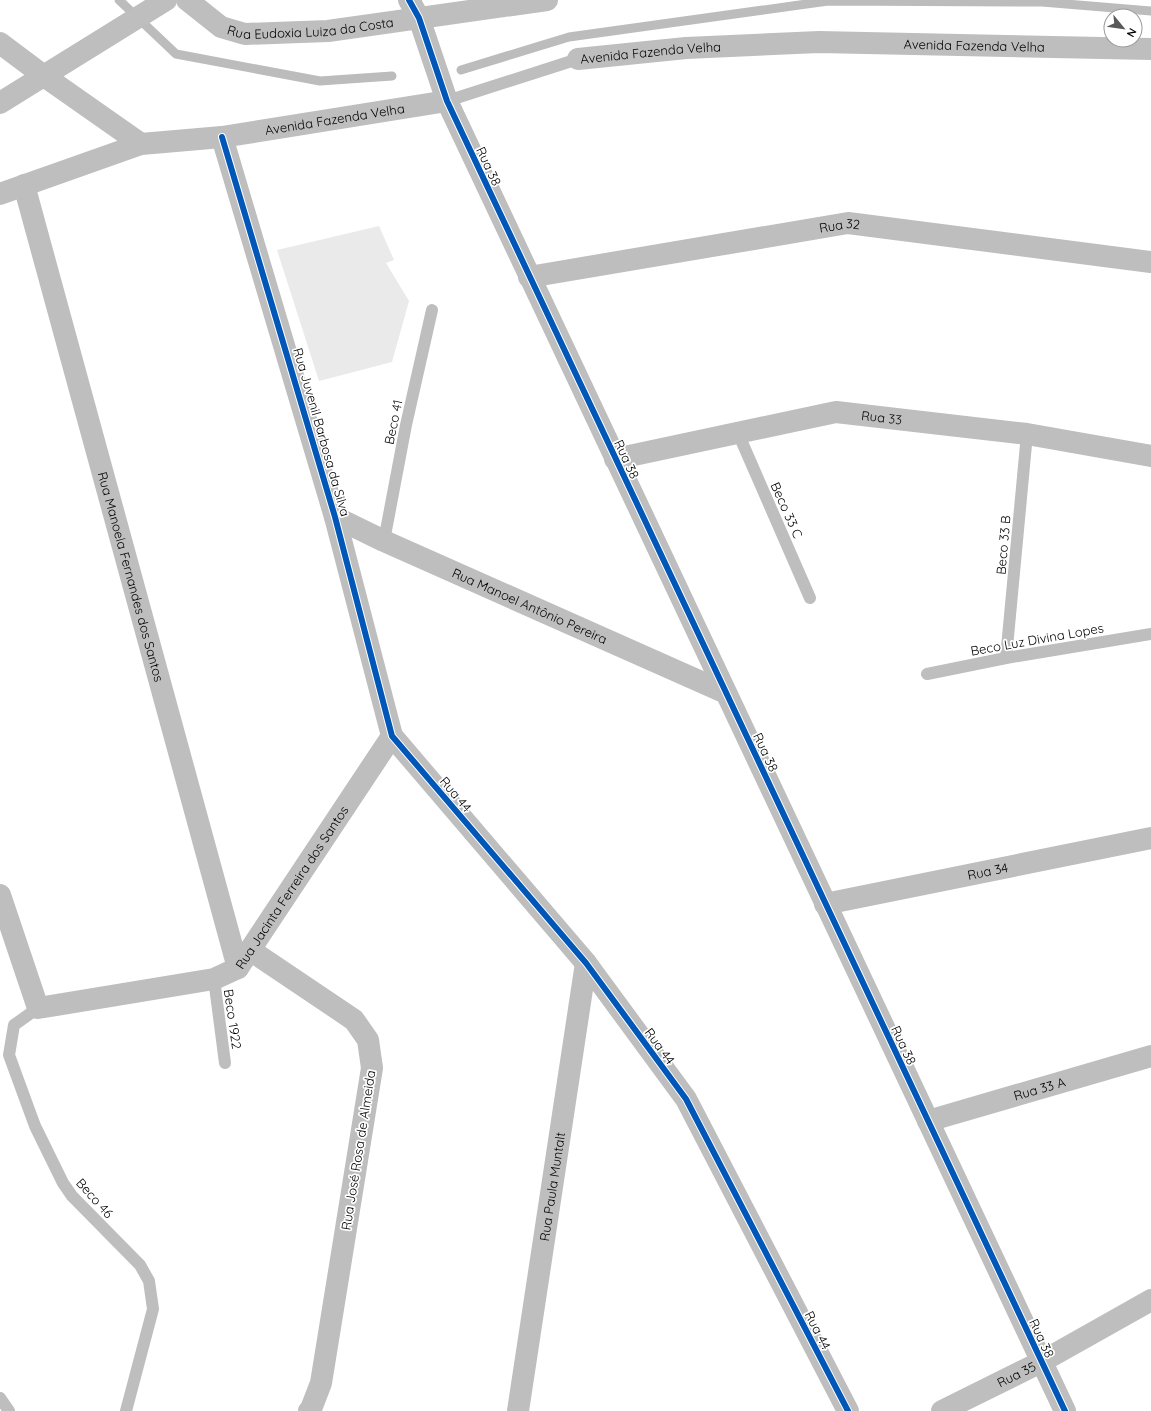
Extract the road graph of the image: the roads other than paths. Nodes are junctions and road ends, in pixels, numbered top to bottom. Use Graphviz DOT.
graph roads {
  1 [pos="187,0"];
  2 [pos="547,0"];
  3 [pos="159,4"];
  4 [pos="414,9"];
  5 [pos="0,43"];
  6 [pos="1151,49"];
  7 [pos="578,59"];
  8 [pos="44,76"];
  9 [pos="447,101"];
  10 [pos="0,103"];
  11 [pos="222,137"];
  12 [pos="141,144"];
  13 [pos="24,185"];
  14 [pos="0,194"];
  15 [pos="1151,262"];
  16 [pos="529,278"];
  17 [pos="432,310"];
  18 [pos="738,433"];
  19 [pos="1027,434"];
  20 [pos="1151,456"];
  21 [pos="615,459"];
  22 [pos="335,517"];
  23 [pos="384,540"];
  24 [pos="810,598"];
  25 [pos="1151,634"];
  26 [pos="1006,658"];
  27 [pos="927,674"];
  28 [pos="726,693"];
  29 [pos="392,736"];
  30 [pos="1151,838"];
  31 [pos="0,895"];
  32 [pos="825,904"];
  33 [pos="244,959"];
  34 [pos="586,963"];
  35 [pos="214,979"];
  36 [pos="38,1008"];
  37 [pos="1151,1056"];
  38 [pos="225,1063"];
  39 [pos="928,1121"];
  40 [pos="1151,1300"];
  41 [pos="1042,1362"];
  42 [pos="0,1398"];
  43 [pos="9,1411"];
  44 [pos="126,1411"];
  45 [pos="309,1411"];
  46 [pos="518,1411"];
  47 [pos="848,1411"];
  48 [pos="942,1411"];
  49 [pos="1065,1411"];
  1 -- 4 [label="street, Rua Eudoxia Luiza da Costa"];
  2 -- 4 [label="street"];
  3 -- 8 [label="street"];
  4 -- 9 [label="street, Rua 38"];
  5 -- 8 [label="street"];
  6 -- 7 [label="street, Avenida Fazenda Velha"];
  7 -- 9 [label="lane, Avenida Fazenda Velha"];
  8 -- 10 [label="street"];
  8 -- 12 [label="street"];
  9 -- 11 [label="street, Avenida Fazenda Velha"];
  9 -- 16 [label="street, Rua 38"];
  11 -- 12 [label="street, Avenida Fazenda Velha"];
  11 -- 22 [label="street, Rua Juvenil Barbosa da Silva"];
  12 -- 13 [label="street, Avenida Fazenda Velha"];
  13 -- 14 [label="street, Avenida Fazenda Velha"];
  13 -- 33 [label="street, Rua Manoela Fernandes dos Santos"];
  15 -- 16 [label="street, Rua 32"];
  16 -- 21 [label="street, Rua 38"];
  17 -- 23 [label="lane, Beco 41"];
  18 -- 19 [label="street, Rua 33"];
  18 -- 21 [label="street, Rua 33"];
  18 -- 24 [label="lane, Beco 33 C"];
  19 -- 20 [label="street, Rua 33"];
  19 -- 26 [label="lane, Beco 33 B"];
  21 -- 28 [label="street, Rua 38"];
  22 -- 23 [label="street, Rua Manoel Antônio Pereira"];
  22 -- 29 [label="street, Rua Juvenil Barbosa da Silva"];
  23 -- 28 [label="street, Rua Manoel Antônio Pereira"];
  25 -- 26 [label="lane, Beco Luz Divina Lopes"];
  26 -- 27 [label="lane, Beco Luz Divina Lopes"];
  28 -- 32 [label="street, Rua 38"];
  29 -- 33 [label="street, Rua Jacinta Ferreira dos Santos"];
  29 -- 34 [label="street, Rua 44"];
  30 -- 32 [label="street, Rua 34"];
  31 -- 36 [label="street"];
  32 -- 39 [label="street, Rua 38"];
  33 -- 35 [label="street, Rua Jacinta Ferreira dos Santos"];
  33 -- 45 [label="street, Rua José Rosa de Almeida"];
  34 -- 46 [label="street, Rua Paula Muntalt"];
  34 -- 47 [label="street, Rua 44"];
  35 -- 36 [label="street, Rua Jacinta Ferreira dos Santos"];
  35 -- 38 [label="lane, Beco 1922"];
  36 -- 44 [label="lane, Beco 46"];
  37 -- 39 [label="street, Rua 33 A"];
  39 -- 41 [label="street, Rua 38"];
  40 -- 41 [label="street, Rua 35"];
  41 -- 48 [label="street, Rua 35"];
  41 -- 49 [label="street, Rua 38"];
  42 -- 43 [label="lane"];
}
